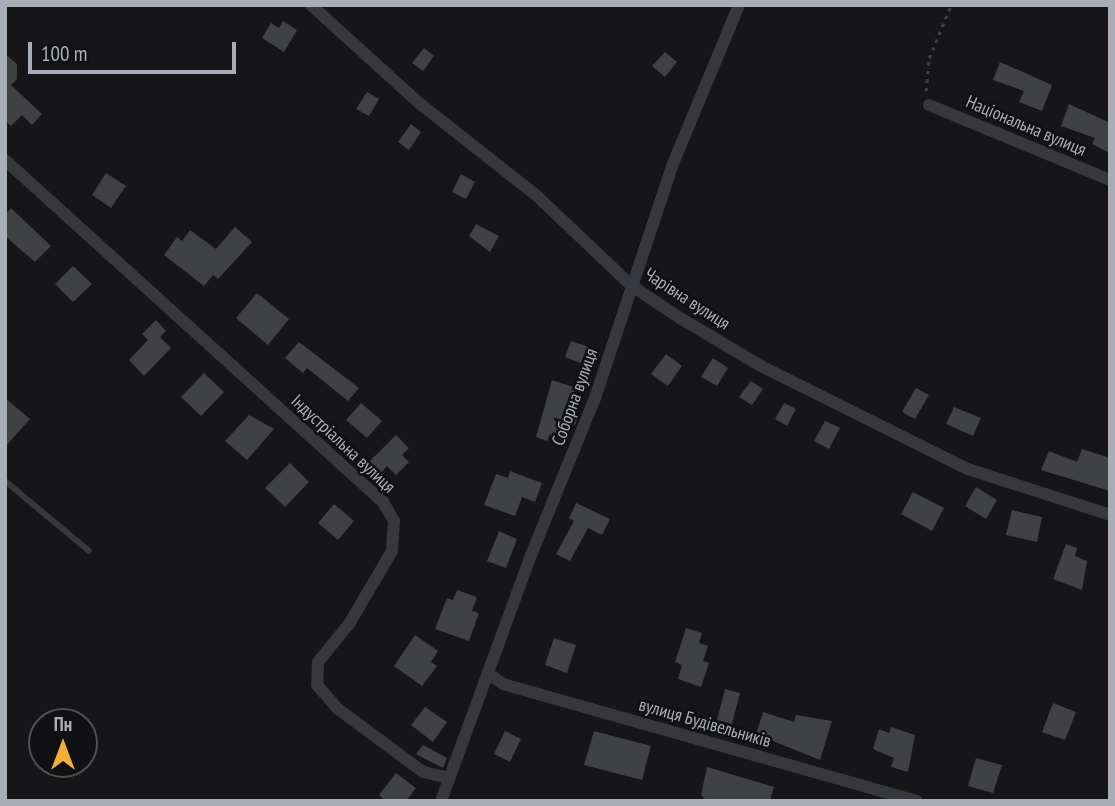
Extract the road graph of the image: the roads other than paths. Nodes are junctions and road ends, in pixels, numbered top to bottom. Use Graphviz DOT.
graph roads {
  1 [pos="311,5"];
  2 [pos="739,5"];
  3 [pos="929,105"];
  4 [pos="5,160"];
  5 [pos="1110,180"];
  6 [pos="632,286"];
  7 [pos="5,481"];
  8 [pos="1110,515"];
  9 [pos="89,551"];
  10 [pos="488,673"];
  11 [pos="449,778"];
  12 [pos="441,801"];
  13 [pos="917,801"];
  1 -- 6 [label="street, Чарівна вулиця"];
  2 -- 6 [label="street, Соборна вулиця"];
  3 -- 5 [label="street, Національна вулиця"];
  4 -- 11 [label="street, Індустріальна вулиця"];
  6 -- 8 [label="street, Чарівна вулиця"];
  6 -- 10 [label="street, Соборна вулиця"];
  7 -- 9 [label="lane"];
  10 -- 11 [label="street, Соборна вулиця"];
  10 -- 13 [label="street, вулиця Будівельників"];
  11 -- 12 [label="street, Соборна вулиця"];
}
